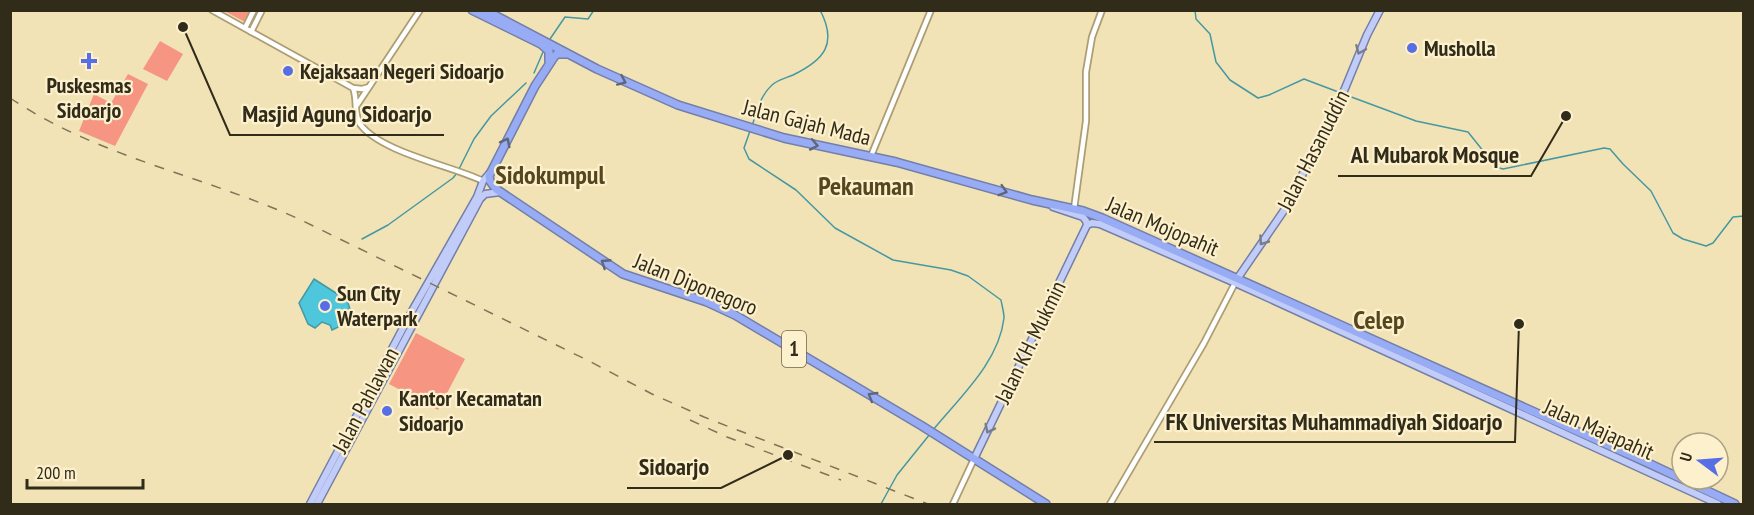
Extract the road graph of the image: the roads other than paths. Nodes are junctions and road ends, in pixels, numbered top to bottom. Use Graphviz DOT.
graph roads {
  1 [pos="212,10"];
  2 [pos="254,10"];
  3 [pos="262,10"];
  4 [pos="420,10"];
  5 [pos="472,10"];
  6 [pos="485,10"];
  7 [pos="931,10"];
  8 [pos="1101,10"];
  9 [pos="1380,10"];
  10 [pos="245,28"];
  11 [pos="251,32"];
  12 [pos="546,44"];
  13 [pos="570,54"];
  14 [pos="549,60"];
  15 [pos="369,87"];
  16 [pos="353,88"];
  17 [pos="356,106"];
  18 [pos="871,156"];
  19 [pos="491,171"];
  20 [pos="483,181"];
  21 [pos="500,192"];
  22 [pos="480,199"];
  23 [pos="1043,202"];
  24 [pos="1074,209"];
  25 [pos="1087,225"];
  26 [pos="1236,280"];
  27 [pos="974,459"];
  28 [pos="324,484"];
  29 [pos="320,492"];
  30 [pos="1720,503"];
  31 [pos="310,504"];
  32 [pos="317,504"];
  33 [pos="953,504"];
  34 [pos="1046,504"];
  35 [pos="1110,504"];
  36 [pos="1735,504"];
  1 -- 10 [label="street"];
  2 -- 10 [label="street"];
  3 -- 11 [label="street"];
  4 -- 15 [label="street"];
  5 -- 12 [label="highway"];
  6 -- 12 [label="highway"];
  7 -- 18 [label="street"];
  8 -- 24 [label="street"];
  9 -- 26 [label="main road, Jalan Hasanuddin, one-way"];
  10 -- 11 [label="street"];
  11 -- 16 [label="street"];
  12 -- 13 [label="highway, Jalan Gajah Mada"];
  12 -- 14 [label="highway"];
  13 -- 14 [label="highway"];
  13 -- 18 [label="highway, Jalan Gajah Mada, one-way"];
  19 -- 14 [label="highway, one-way"];
  15 -- 16 [label="street"];
  15 -- 17 [label="street"];
  16 -- 17 [label="street"];
  17 -- 20 [label="street"];
  18 -- 23 [label="highway, Jalan Gajah Mada, one-way"];
  19 -- 20 [label="main road, Jalan Pahlawan"];
  19 -- 21 [label="highway"];
  20 -- 22 [label="main road, Jalan Pahlawan"];
  20 -- 28 [label="main road, Jalan Pahlawan"];
  21 -- 22 [label="main road"];
  27 -- 21 [label="highway, Jalan Diponegoro / 1, one-way"];
  22 -- 28 [label="main road, Jalan Pahlawan"];
  23 -- 24 [label="highway, Jalan Gajah Mada"];
  23 -- 25 [label="main road, Jalan Gajah Mada"];
  24 -- 26 [label="highway, Jalan Mojopahit"];
  25 -- 26 [label="main road, Jalan Mojopahit"];
  25 -- 27 [label="main road, Jalan KH. Mukmin, one-way"];
  26 -- 30 [label="highway, Jalan Majapahit"];
  26 -- 35 [label="street"];
  27 -- 33 [label="street"];
  27 -- 34 [label="highway, 1"];
  28 -- 29 [label="main road, Jalan Pahlawan"];
  29 -- 31 [label="main road, Jalan Pahlawan"];
  29 -- 32 [label="main road, Jalan Pahlawan"];
  30 -- 36 [label="highway, Jalan Majapahit"];
}
